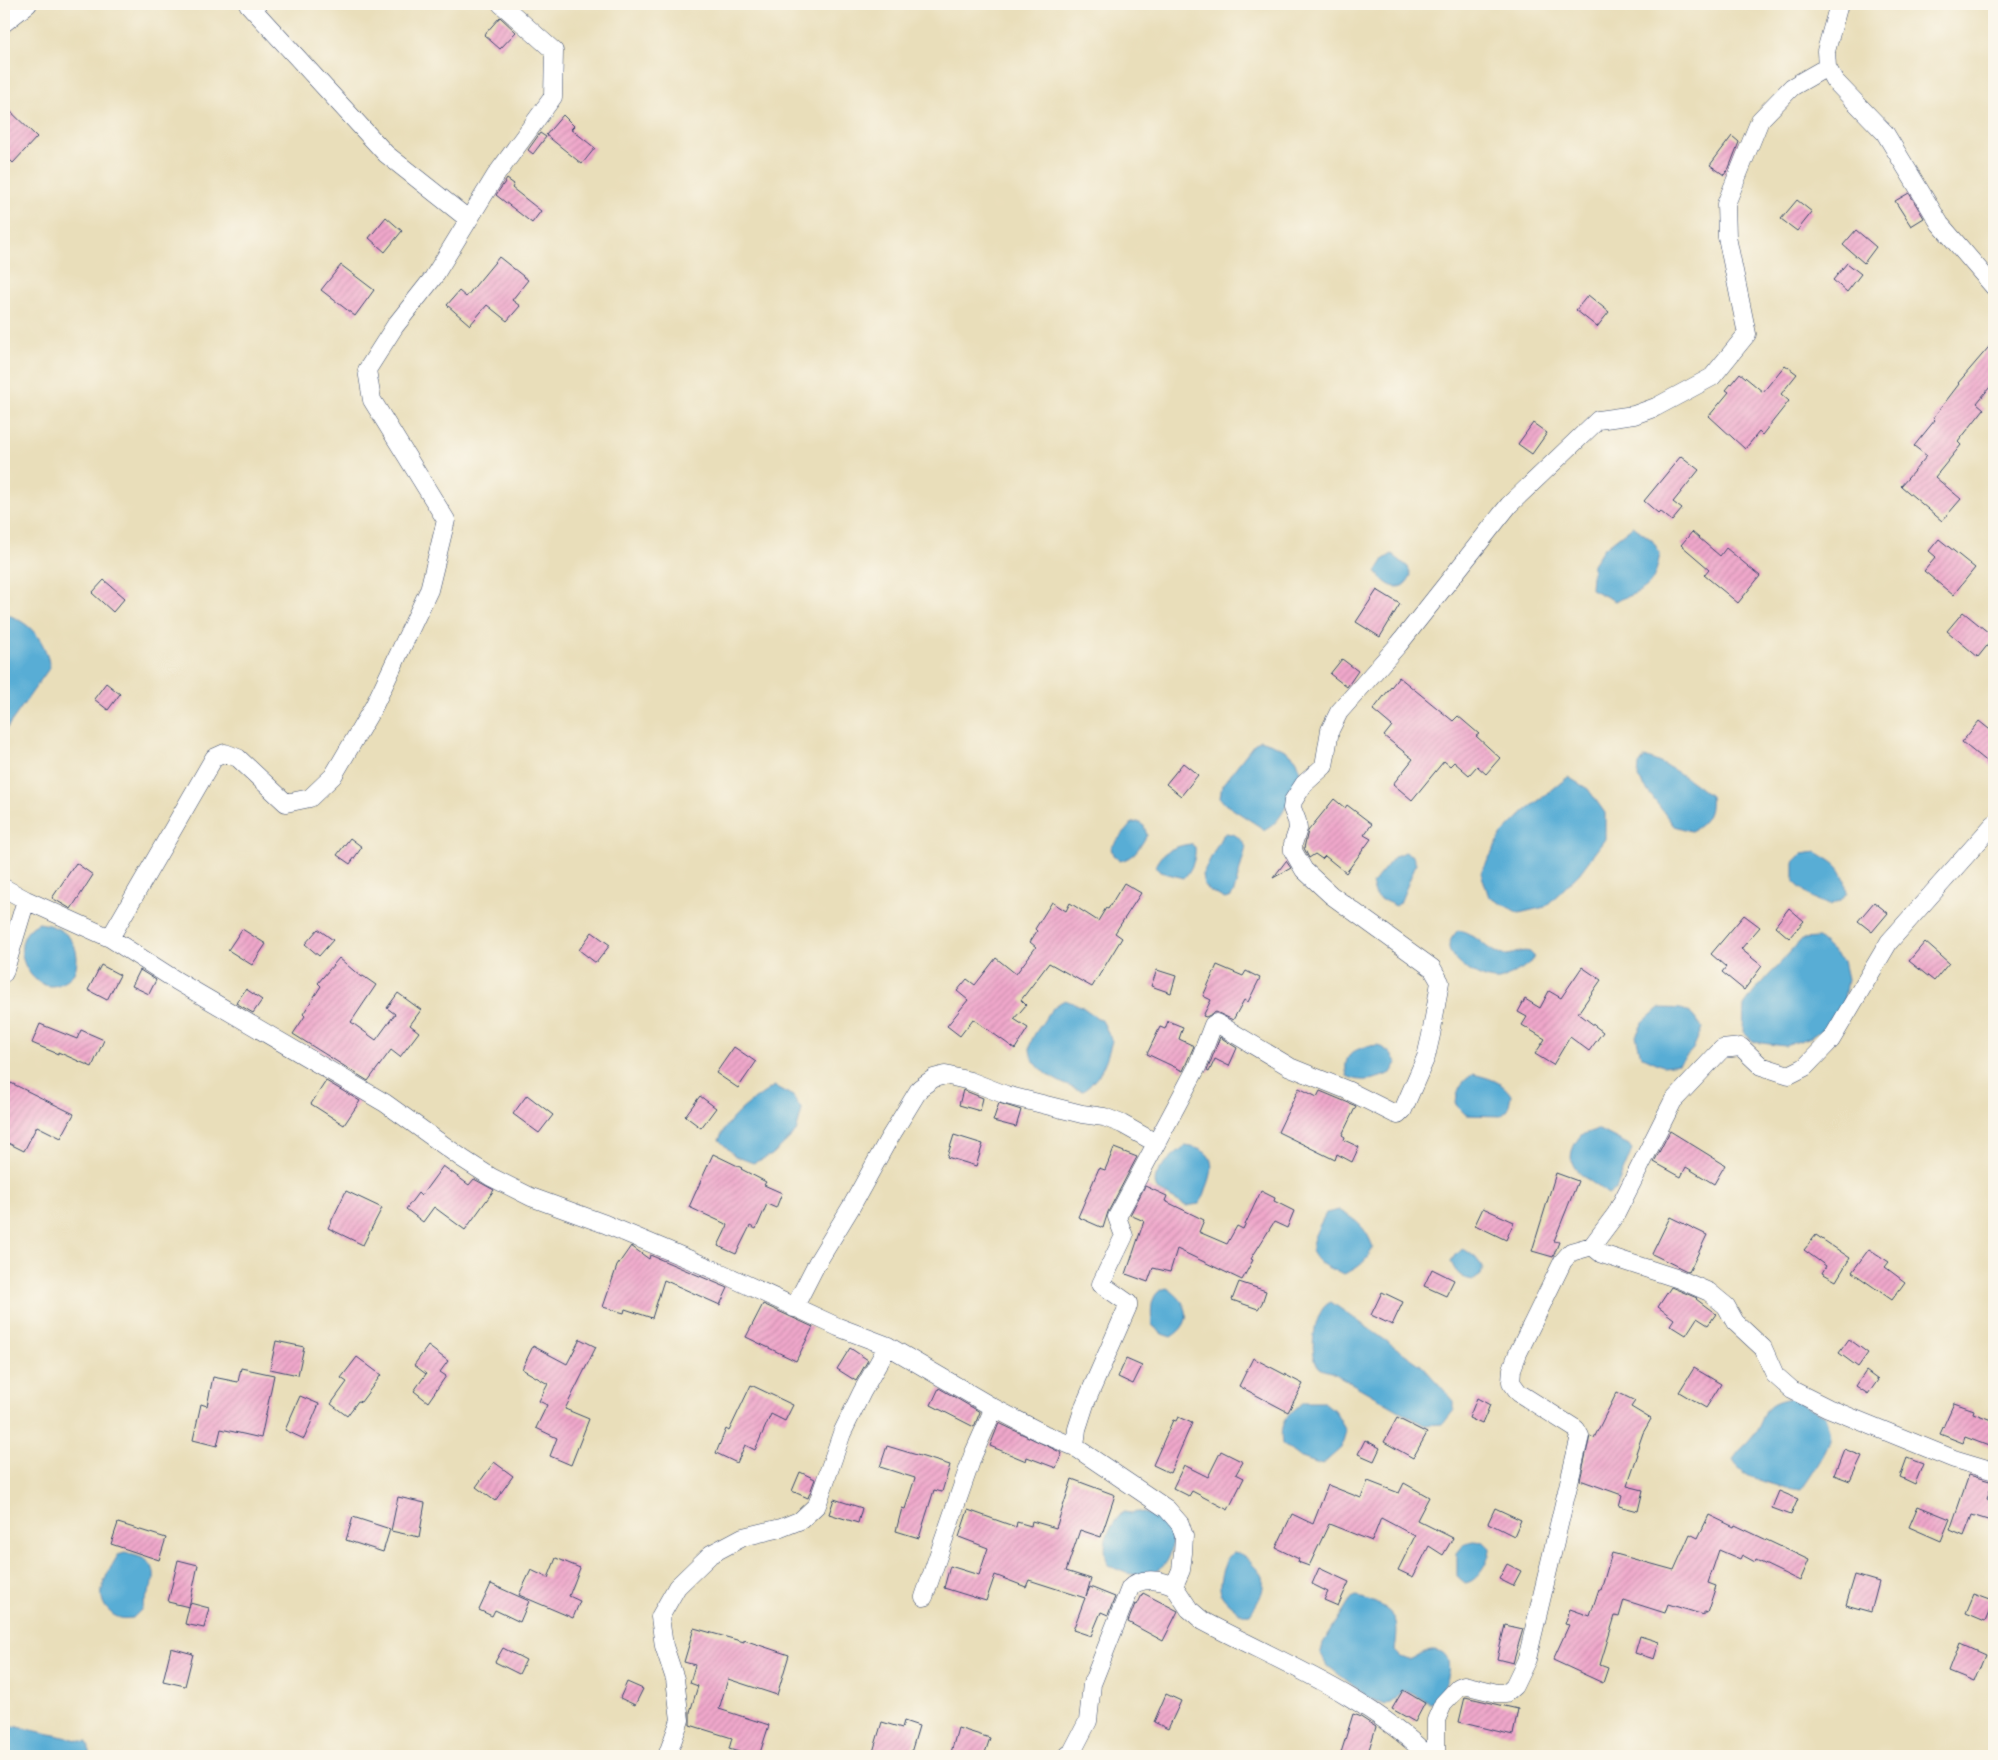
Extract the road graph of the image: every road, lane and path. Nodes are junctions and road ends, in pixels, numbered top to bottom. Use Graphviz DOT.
graph roads {
  1 [pos="28,4"];
  2 [pos="248,4"];
  3 [pos="501,4"];
  4 [pos="1839,4"];
  5 [pos="4,22"];
  6 [pos="1827,67"];
  7 [pos="468,219"];
  8 [pos="1994,287"];
  9 [pos="1994,824"];
  10 [pos="4,888"];
  11 [pos="26,900"];
  12 [pos="110,938"];
  13 [pos="4,972"];
  14 [pos="1156,1142"];
  15 [pos="1592,1246"];
  16 [pos="794,1308"];
  17 [pos="888,1346"];
  18 [pos="994,1408"];
  19 [pos="1075,1447"];
  20 [pos="1994,1471"];
  21 [pos="1174,1586"];
  22 [pos="924,1597"];
  23 [pos="667,1756"];
  24 [pos="1068,1756"];
  25 [pos="1428,1756"];
  26 [pos="1436,1756"];
  1 -- 5 [label="street"];
  2 -- 7 [label="street"];
  3 -- 7 [label="street"];
  4 -- 6 [label="street"];
  6 -- 8 [label="street"];
  6 -- 14 [label="street"];
  7 -- 12 [label="street"];
  9 -- 15 [label="street"];
  10 -- 11 [label="street"];
  11 -- 12 [label="street"];
  11 -- 13 [label="street"];
  12 -- 16 [label="street"];
  14 -- 16 [label="street"];
  14 -- 19 [label="street"];
  15 -- 20 [label="street"];
  15 -- 26 [label="street"];
  16 -- 17 [label="street"];
  17 -- 18 [label="street"];
  17 -- 23 [label="street"];
  18 -- 19 [label="street"];
  18 -- 22 [label="street"];
  19 -- 21 [label="street"];
  21 -- 24 [label="street"];
  21 -- 25 [label="street"];
}
